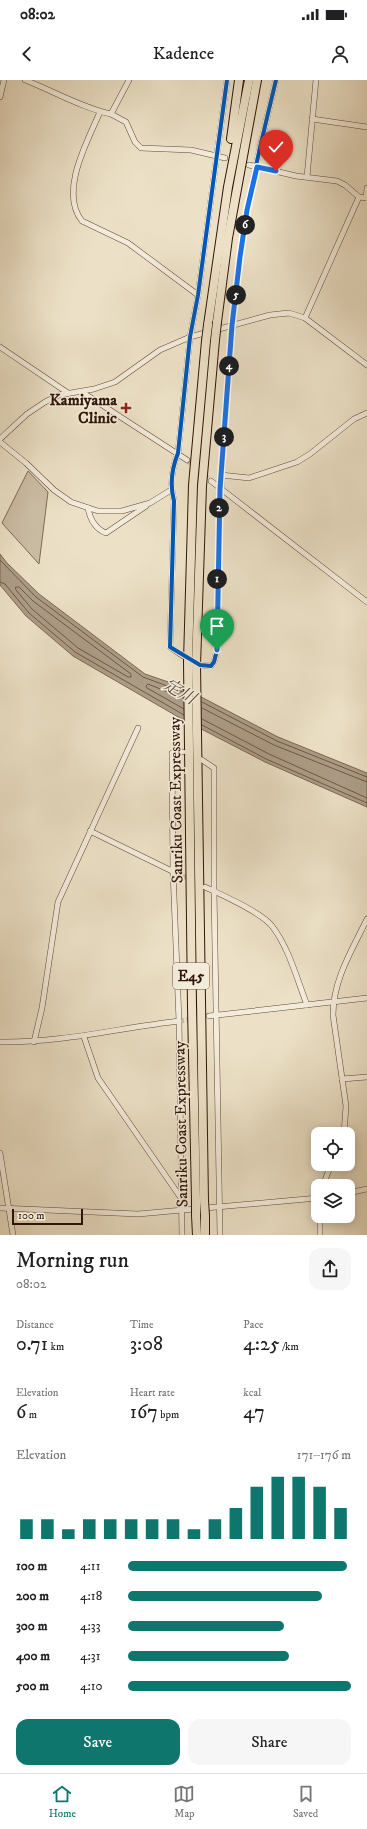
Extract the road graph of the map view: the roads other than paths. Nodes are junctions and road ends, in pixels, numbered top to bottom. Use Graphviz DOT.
graph roads {
  1 [pos="4,80"];
  2 [pos="25,80"];
  3 [pos="129,80"];
  4 [pos="228,80"];
  5 [pos="239,80"];
  6 [pos="249,80"];
  7 [pos="257,80"];
  8 [pos="261,80"];
  9 [pos="276,80"];
  10 [pos="316,80"];
  11 [pos="255,89"];
  12 [pos="0,97"];
  13 [pos="100,112"];
  14 [pos="111,114"];
  15 [pos="312,119"];
  16 [pos="367,127"];
  17 [pos="218,155"];
  18 [pos="225,158"];
  19 [pos="249,165"];
  20 [pos="257,167"];
  21 [pos="307,177"];
  22 [pos="367,188"];
  23 [pos="359,197"];
  24 [pos="366,198"];
  25 [pos="220,237"];
  26 [pos="198,295"];
  27 [pos="305,318"];
  28 [pos="232,325"];
  29 [pos="190,337"];
  30 [pos="0,347"];
  31 [pos="367,365"];
  32 [pos="82,392"];
  33 [pos="68,393"];
  34 [pos="367,413"];
  35 [pos="0,439"];
  36 [pos="0,442"];
  37 [pos="178,453"];
  38 [pos="187,460"];
  39 [pos="221,475"];
  40 [pos="211,481"];
  41 [pos="220,489"];
  42 [pos="172,490"];
  43 [pos="150,504"];
  44 [pos="88,508"];
  45 [pos="367,602"];
  46 [pos="185,659"];
  47 [pos="198,665"];
  48 [pos="138,728"];
  49 [pos="186,752"];
  50 [pos="199,758"];
  51 [pos="90,831"];
  52 [pos="174,872"];
  53 [pos="205,887"];
  54 [pos="214,891"];
  55 [pos="367,919"];
  56 [pos="367,998"];
  57 [pos="333,1002"];
  58 [pos="306,1005"];
  59 [pos="210,1016"];
  60 [pos="217,1016"];
  61 [pos="179,1021"];
  62 [pos="84,1036"];
  63 [pos="34,1042"];
  64 [pos="0,1044"];
  65 [pos="367,1077"];
  66 [pos="342,1079"];
  67 [pos="345,1127"];
  68 [pos="0,1153"];
  69 [pos="367,1189"];
  70 [pos="355,1192"];
  71 [pos="181,1198"];
  72 [pos="311,1199"];
  73 [pos="200,1201"];
  74 [pos="219,1207"];
  75 [pos="0,1208"];
  76 [pos="10,1208"];
  77 [pos="182,1211"];
  78 [pos="201,1216"];
  79 [pos="320,1223"];
  80 [pos="13,1235"];
  81 [pos="182,1235"];
  82 [pos="197,1235"];
  83 [pos="205,1235"];
  84 [pos="220,1235"];
  85 [pos="320,1235"];
  1 -- 12 [label="street"];
  2 -- 13 [label="street"];
  3 -- 14 [label="street"];
  4 -- 17 [label="street"];
  5 -- 25 [label="highway"];
  6 -- 25 [label="highway, Sanriku Coast Expressway / E45"];
  7 -- 11 [label="highway, Sanriku Coast Expressway / E45"];
  8 -- 11 [label="highway"];
  9 -- 20 [label="street"];
  10 -- 15 [label="street"];
  11 -- 47 [label="highway, Sanriku Coast Expressway / E45, bridge"];
  13 -- 14 [label="street"];
  13 -- 26 [label="street"];
  14 -- 17 [label="street"];
  15 -- 16 [label="street"];
  15 -- 21 [label="street"];
  17 -- 18 [label="street"];
  17 -- 26 [label="street"];
  19 -- 20 [label="street"];
  20 -- 21 [label="street"];
  20 -- 28 [label="street"];
  21 -- 23 [label="street"];
  22 -- 24 [label="street"];
  23 -- 24 [label="street"];
  23 -- 27 [label="street"];
  25 -- 46 [label="highway, Sanriku Coast Expressway / E45, bridge"];
  26 -- 29 [label="street"];
  27 -- 28 [label="street"];
  27 -- 31 [label="street"];
  28 -- 29 [label="street"];
  28 -- 39 [label="street"];
  29 -- 32 [label="street"];
  29 -- 37 [label="street"];
  30 -- 33 [label="street"];
  32 -- 33 [label="street"];
  32 -- 37 [label="street"];
  33 -- 35 [label="street"];
  34 -- 39 [label="street"];
  36 -- 44 [label="street"];
  37 -- 38 [label="street"];
  37 -- 42 [label="street"];
  39 -- 41 [label="street"];
  40 -- 41 [label="street"];
  41 -- 45 [label="street"];
  41 -- 47 [label="street"];
  42 -- 43 [label="street"];
  42 -- 46 [label="street"];
  43 -- 44 [label="street"];
  43 -- 44 [label="street"];
  46 -- 49 [label="highway, Sanriku Coast Expressway / E45"];
  47 -- 50 [label="highway, Sanriku Coast Expressway / E45"];
  48 -- 51 [label="street"];
  49 -- 52 [label="street"];
  49 -- 73 [label="highway, Sanriku Coast Expressway / E45"];
  50 -- 54 [label="street"];
  50 -- 73 [label="highway, Sanriku Coast Expressway / E45"];
  51 -- 52 [label="street"];
  51 -- 63 [label="street"];
  52 -- 61 [label="street"];
  53 -- 54 [label="street"];
  54 -- 58 [label="street"];
  54 -- 60 [label="street"];
  55 -- 57 [label="street"];
  56 -- 57 [label="street"];
  57 -- 58 [label="street"];
  57 -- 66 [label="street"];
  58 -- 60 [label="street"];
  59 -- 60 [label="street"];
  60 -- 74 [label="street"];
  61 -- 62 [label="street"];
  61 -- 71 [label="street"];
  62 -- 63 [label="street"];
  62 -- 71 [label="street"];
  63 -- 64 [label="street"];
  65 -- 66 [label="street"];
  66 -- 67 [label="street"];
  68 -- 76 [label="street"];
  69 -- 70 [label="street"];
  71 -- 77 [label="street"];
  72 -- 74 [label="street"];
  73 -- 78 [label="highway, Sanriku Coast Expressway / E45, bridge"];
  74 -- 77 [label="street"];
  74 -- 84 [label="street"];
  75 -- 76 [label="street"];
  76 -- 77 [label="street"];
  76 -- 80 [label="street"];
  77 -- 81 [label="street"];
  78 -- 82 [label="highway, Sanriku Coast Expressway / E45"];
  78 -- 83 [label="highway, Sanriku Coast Expressway / E45"];
  79 -- 85 [label="street"];
}
